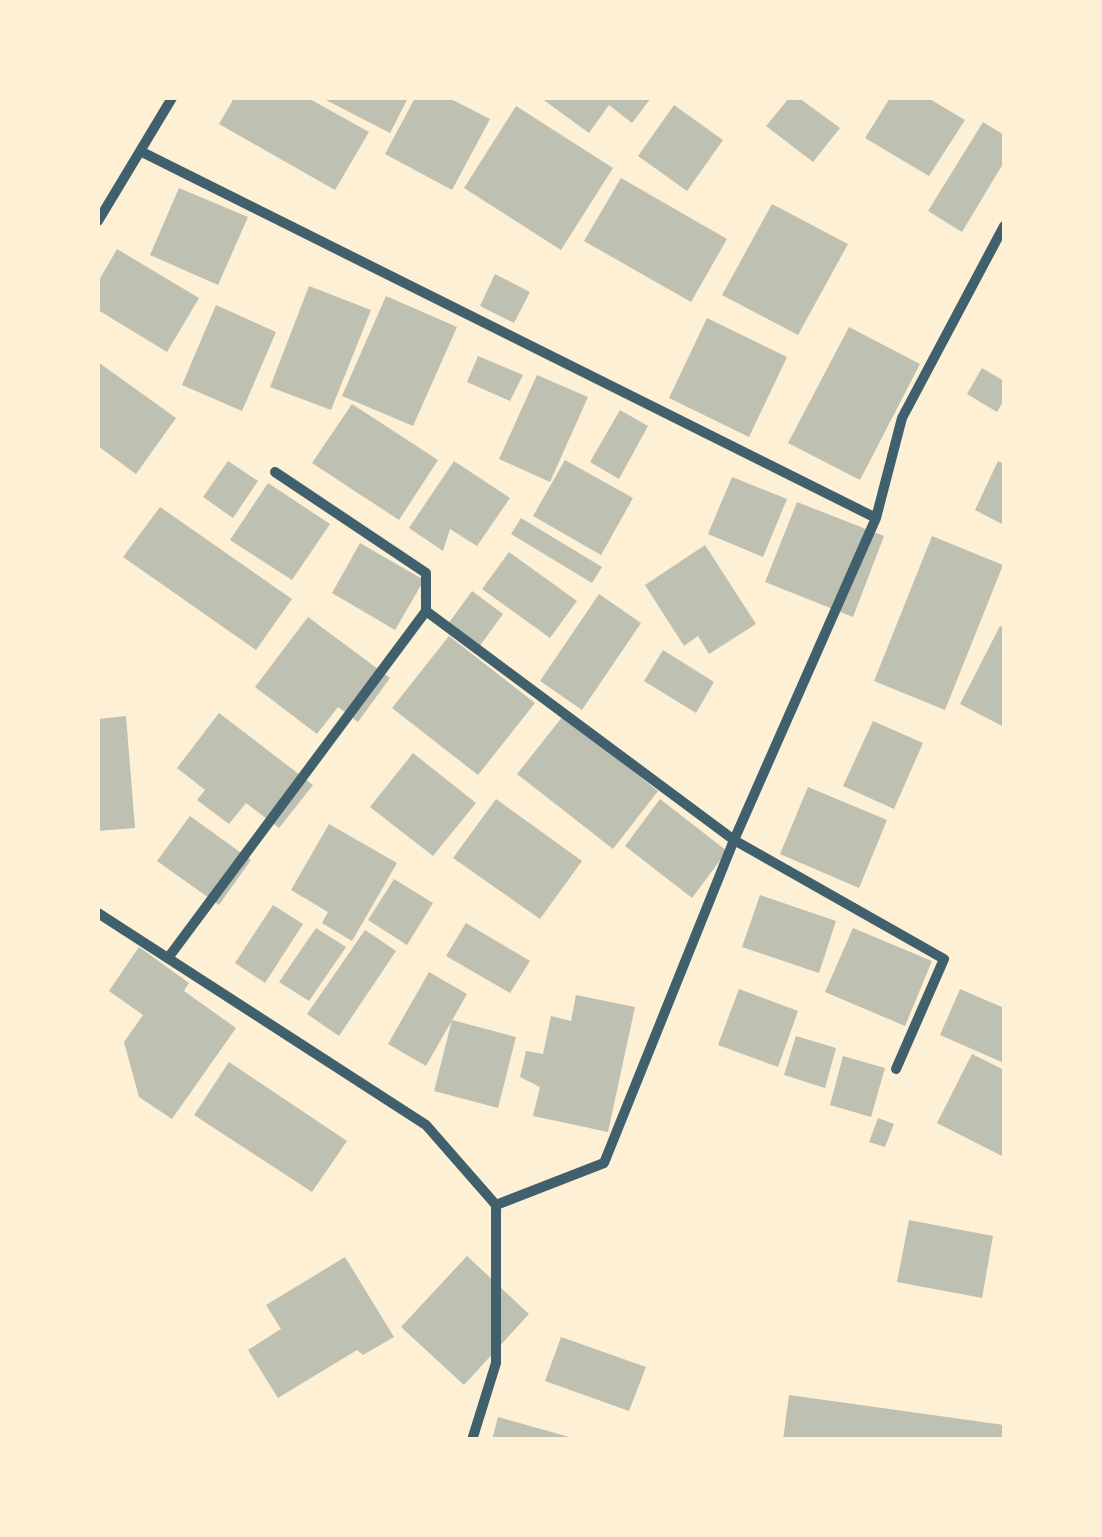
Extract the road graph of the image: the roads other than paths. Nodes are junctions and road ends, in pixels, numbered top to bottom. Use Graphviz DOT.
graph roads {
  1 [pos="172,98"];
  2 [pos="142,152"];
  3 [pos="98,221"];
  4 [pos="1004,226"];
  5 [pos="275,472"];
  6 [pos="876,518"];
  7 [pos="426,611"];
  8 [pos="734,840"];
  9 [pos="98,912"];
  10 [pos="168,958"];
  11 [pos="896,1069"];
  12 [pos="496,1204"];
  13 [pos="472,1440"];
  1 -- 2 [label="street"];
  2 -- 3 [label="street"];
  2 -- 6 [label="street"];
  4 -- 6 [label="street"];
  5 -- 7 [label="street"];
  6 -- 8 [label="street"];
  7 -- 8 [label="street"];
  7 -- 10 [label="street"];
  8 -- 11 [label="street"];
  8 -- 12 [label="street"];
  9 -- 10 [label="street"];
  10 -- 12 [label="street"];
  12 -- 13 [label="street"];
}
